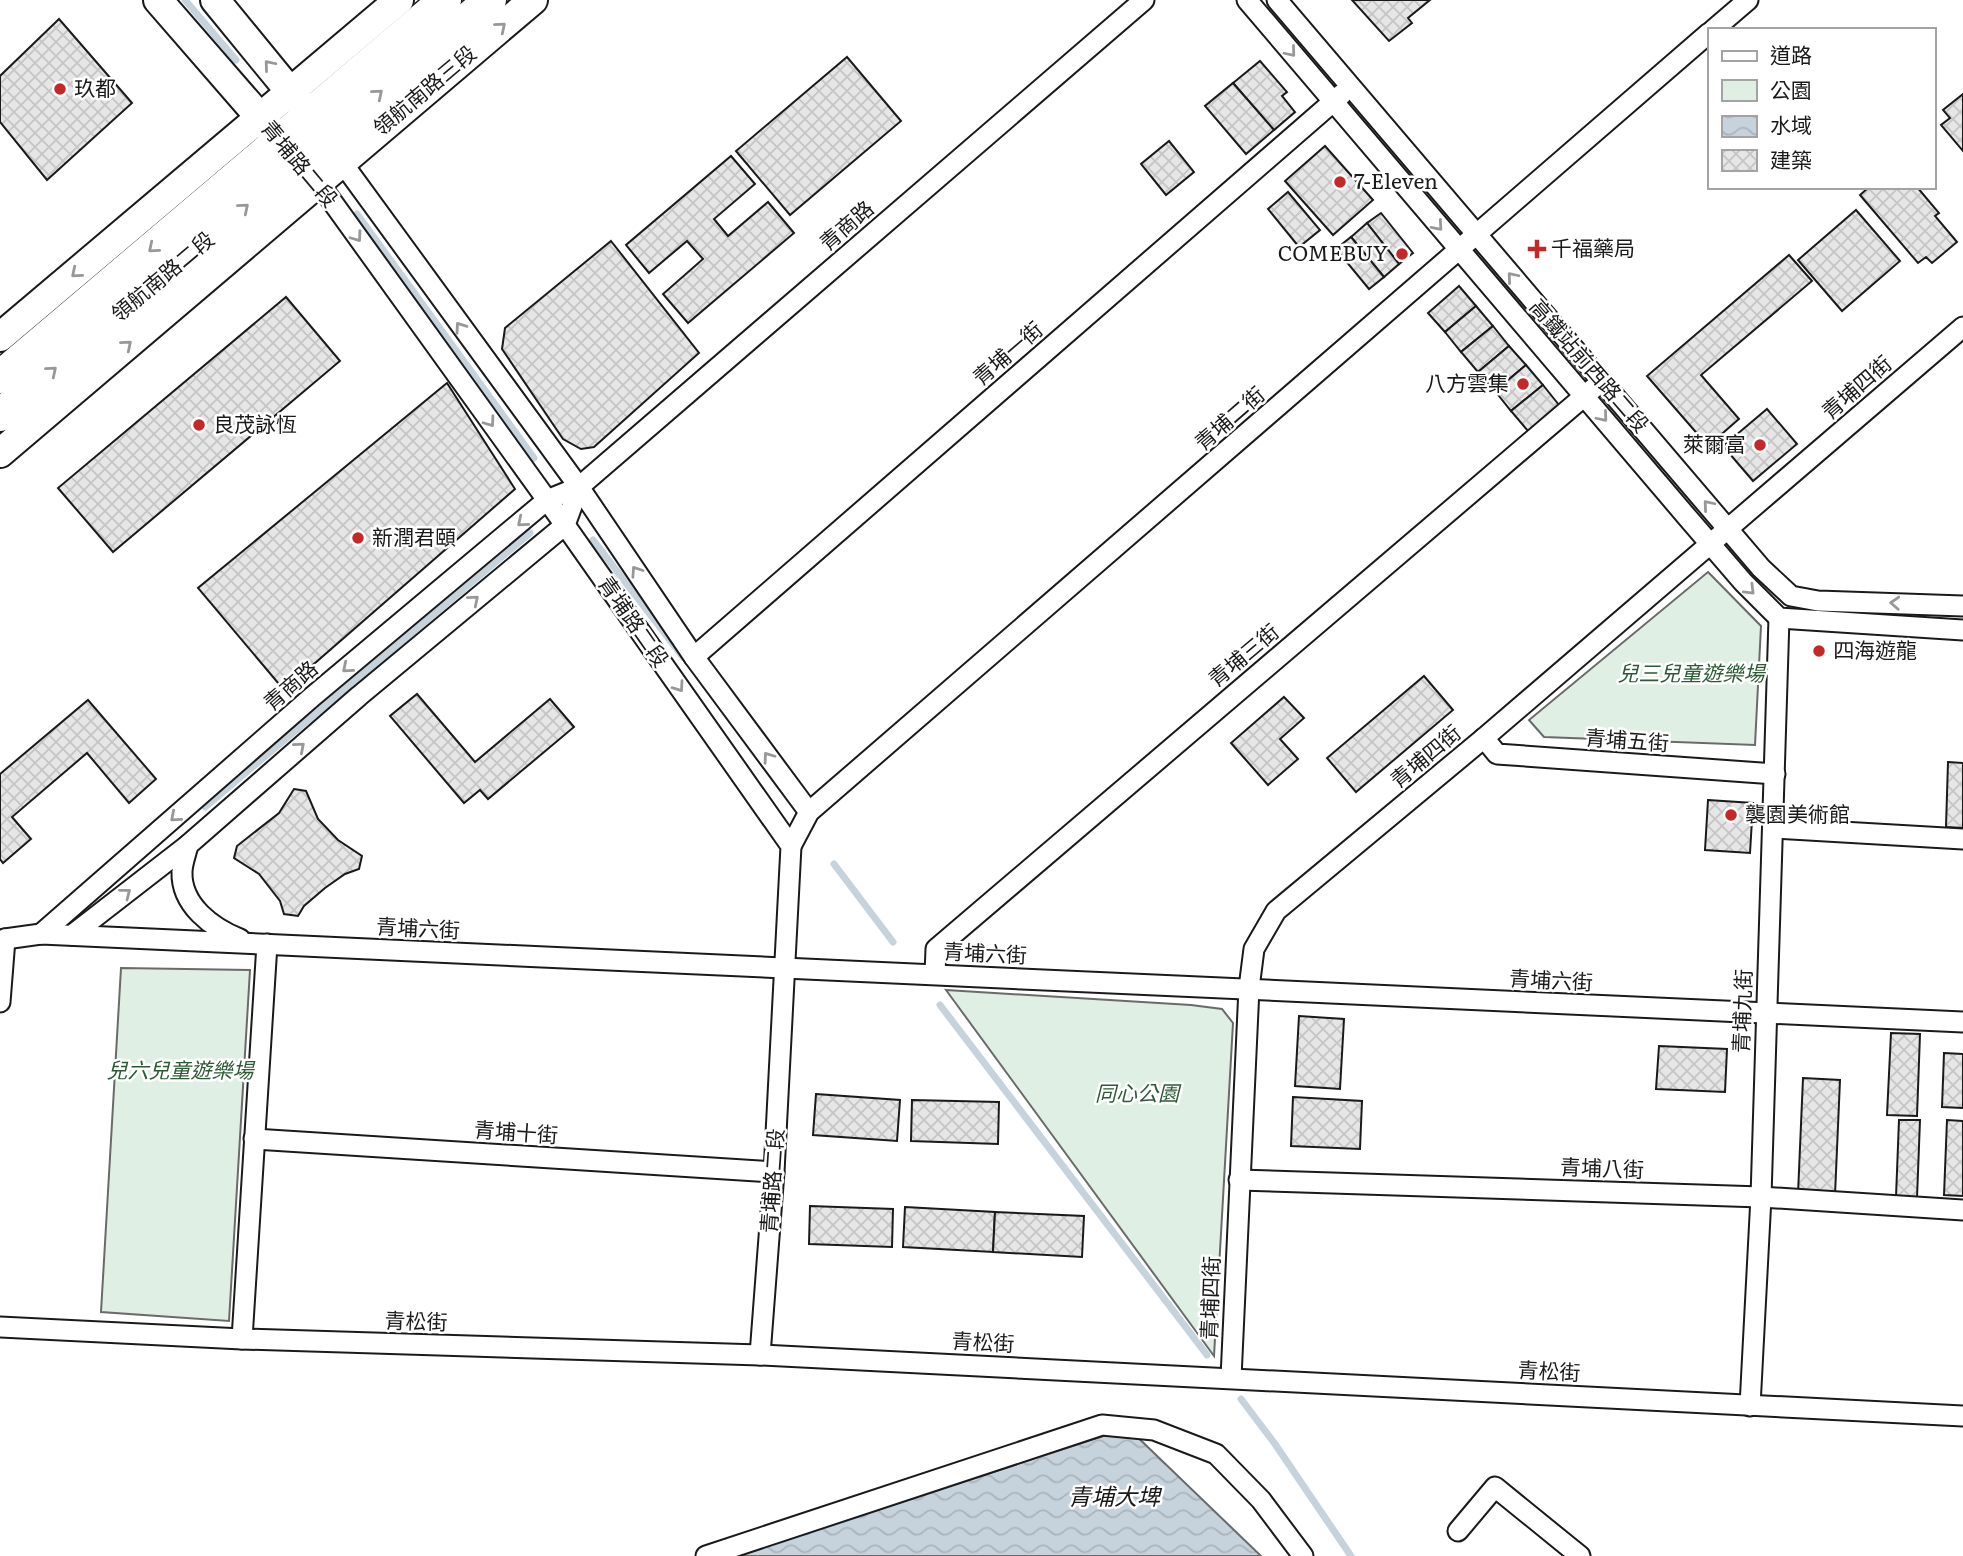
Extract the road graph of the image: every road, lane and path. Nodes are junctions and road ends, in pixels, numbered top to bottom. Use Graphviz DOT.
graph roads {
  1 [pos="158,0"];
  2 [pos="215,0"];
  3 [pos="399,0"];
  4 [pos="445,0"];
  5 [pos="490,0"];
  6 [pos="533,0"];
  7 [pos="1144,0"];
  8 [pos="1247,0"];
  9 [pos="1277,0"];
  10 [pos="1748,0"];
  11 [pos="1715,28"];
  12 [pos="1708,34"];
  13 [pos="1351,86"];
  14 [pos="1333,101"];
  15 [pos="259,117"];
  16 [pos="316,126"];
  17 [pos="299,161"];
  18 [pos="1475,234"];
  19 [pos="1460,251"];
  20 [pos="1963,327"];
  21 [pos="0,337"];
  22 [pos="0,377"];
  23 [pos="1601,381"];
  24 [pos="1586,396"];
  25 [pos="0,415"];
  26 [pos="0,453"];
  27 [pos="579,487"];
  28 [pos="547,500"];
  29 [pos="565,525"];
  30 [pos="1728,528"];
  31 [pos="1710,544"];
  32 [pos="1963,606"];
  33 [pos="1779,618"];
  34 [pos="1963,630"];
  35 [pos="695,657"];
  36 [pos="1484,738"];
  37 [pos="1775,774"];
  38 [pos="809,812"];
  39 [pos="1774,828"];
  40 [pos="1963,839"];
  41 [pos="188,845"];
  42 [pos="791,846"];
  43 [pos="41,934"];
  44 [pos="72,935"];
  45 [pos="2,936"];
  46 [pos="259,944"];
  47 [pos="783,970"];
  48 [pos="935,974"];
  49 [pos="1249,988"];
  50 [pos="0,1002"];
  51 [pos="1765,1014"];
  52 [pos="1963,1022"];
  53 [pos="254,1139"];
  54 [pos="774,1172"];
  55 [pos="1239,1180"];
  56 [pos="1760,1197"];
  57 [pos="1963,1210"];
  58 [pos="0,1327"];
  59 [pos="242,1339"];
  60 [pos="760,1355"];
  61 [pos="1231,1378"];
  62 [pos="1750,1406"];
  63 [pos="1963,1416"];
  64 [pos="1458,1531"];
  65 [pos="706,1556"];
  66 [pos="1303,1556"];
  67 [pos="1580,1556"];
  1 -- 15 [label="street, 青埔路二段"];
  16 -- 2 [label="street, 青埔路二段, one-way"];
  3 -- 16 [label="street, 領航南路三段"];
  4 -- 16 [label="main road, 領航南路三段"];
  16 -- 5 [label="main road, 領航南路三段, one-way"];
  16 -- 6 [label="street, 領航南路三段, one-way"];
  7 -- 27 [label="street, 青商路"];
  8 -- 14 [label="street, 高鐵站前西路二段, one-way"];
  9 -- 13 [label="street, 高鐵站前西路二段"];
  10 -- 11 [label="street, 青埔二街"];
  12 -- 18 [label="street, 青埔二街"];
  13 -- 14 [label="street, 青埔一街"];
  13 -- 18 [label="street, 高鐵站前西路二段"];
  14 -- 19 [label="street, 高鐵站前西路二段, one-way"];
  14 -- 35 [label="street, 青埔一街"];
  15 -- 16 [label="street, 領航南路三段"];
  15 -- 17 [label="street, 青埔路二段"];
  15 -- 21 [label="street, one-way"];
  16 -- 17 [label="main road"];
  16 -- 17 [label="street, 領航南路三段"];
  27 -- 16 [label="street, 青埔路二段, one-way"];
  17 -- 22 [label="main road, 領航南路二段, one-way"];
  25 -- 17 [label="main road, 領航南路二段, one-way"];
  26 -- 17 [label="street, 領航南路二段, one-way"];
  17 -- 28 [label="street, 青埔路二段, one-way"];
  18 -- 19 [label="street, 青埔二街"];
  23 -- 18 [label="street, 高鐵站前西路二段, one-way"];
  19 -- 24 [label="street, 高鐵站前西路二段"];
  19 -- 38 [label="street, 青埔二街"];
  20 -- 30 [label="street, 青埔四街"];
  23 -- 24 [label="street, 青埔三街"];
  30 -- 23 [label="street, 高鐵站前西路二段, one-way"];
  24 -- 31 [label="street, 高鐵站前西路二段, one-way"];
  24 -- 48 [label="street, 青埔三街"];
  27 -- 28 [label="street, 青商路"];
  27 -- 29 [label="street, 青商路"];
  35 -- 27 [label="street, 青埔路二段, one-way"];
  28 -- 29 [label="street, 青埔路二段"];
  28 -- 43 [label="street, 青商路, one-way"];
  41 -- 29 [label="street, one-way"];
  29 -- 42 [label="street, 青埔路二段, one-way"];
  30 -- 31 [label="street, 青埔四街"];
  32 -- 30 [label="street, 高鐵站前西路二段, one-way"];
  31 -- 33 [label="street, 高鐵站前西路二段, one-way"];
  31 -- 36 [label="street, 青埔四街"];
  33 -- 34 [label="street"];
  33 -- 37 [label="street, 青埔九街"];
  38 -- 35 [label="street, 青埔路二段, one-way"];
  36 -- 37 [label="street, 青埔五街"];
  36 -- 49 [label="street, 青埔四街"];
  37 -- 39 [label="street, 青埔九街"];
  38 -- 42 [label="street, 青埔二街"];
  39 -- 40 [label="street"];
  39 -- 51 [label="street, 青埔九街"];
  44 -- 41 [label="street, one-way"];
  41 -- 46 [label="street"];
  42 -- 47 [label="street, 青埔路二段"];
  43 -- 44 [label="street, 青埔六街"];
  43 -- 45 [label="street, 青埔六街"];
  44 -- 46 [label="street, 青埔六街"];
  45 -- 50 [label="street"];
  46 -- 47 [label="street, 青埔六街"];
  46 -- 53 [label="street"];
  47 -- 48 [label="street, 青埔六街"];
  47 -- 54 [label="street, 青埔路二段"];
  48 -- 49 [label="street, 青埔六街"];
  49 -- 51 [label="street, 青埔六街"];
  49 -- 55 [label="street, 青埔四街"];
  51 -- 52 [label="street, 青埔六街"];
  51 -- 56 [label="street, 青埔九街"];
  53 -- 54 [label="street, 青埔十街"];
  53 -- 59 [label="street"];
  54 -- 60 [label="street, 青埔路二段"];
  55 -- 56 [label="street, 青埔八街"];
  55 -- 61 [label="street, 青埔四街"];
  56 -- 57 [label="street, 青埔八街"];
  56 -- 62 [label="street, 青埔九街"];
  58 -- 59 [label="street, 青松街"];
  59 -- 60 [label="street, 青松街"];
  60 -- 61 [label="street, 青松街"];
  61 -- 62 [label="street, 青松街"];
  62 -- 63 [label="street, 青松街"];
  64 -- 67 [label="street"];
  65 -- 66 [label="street"];
}
